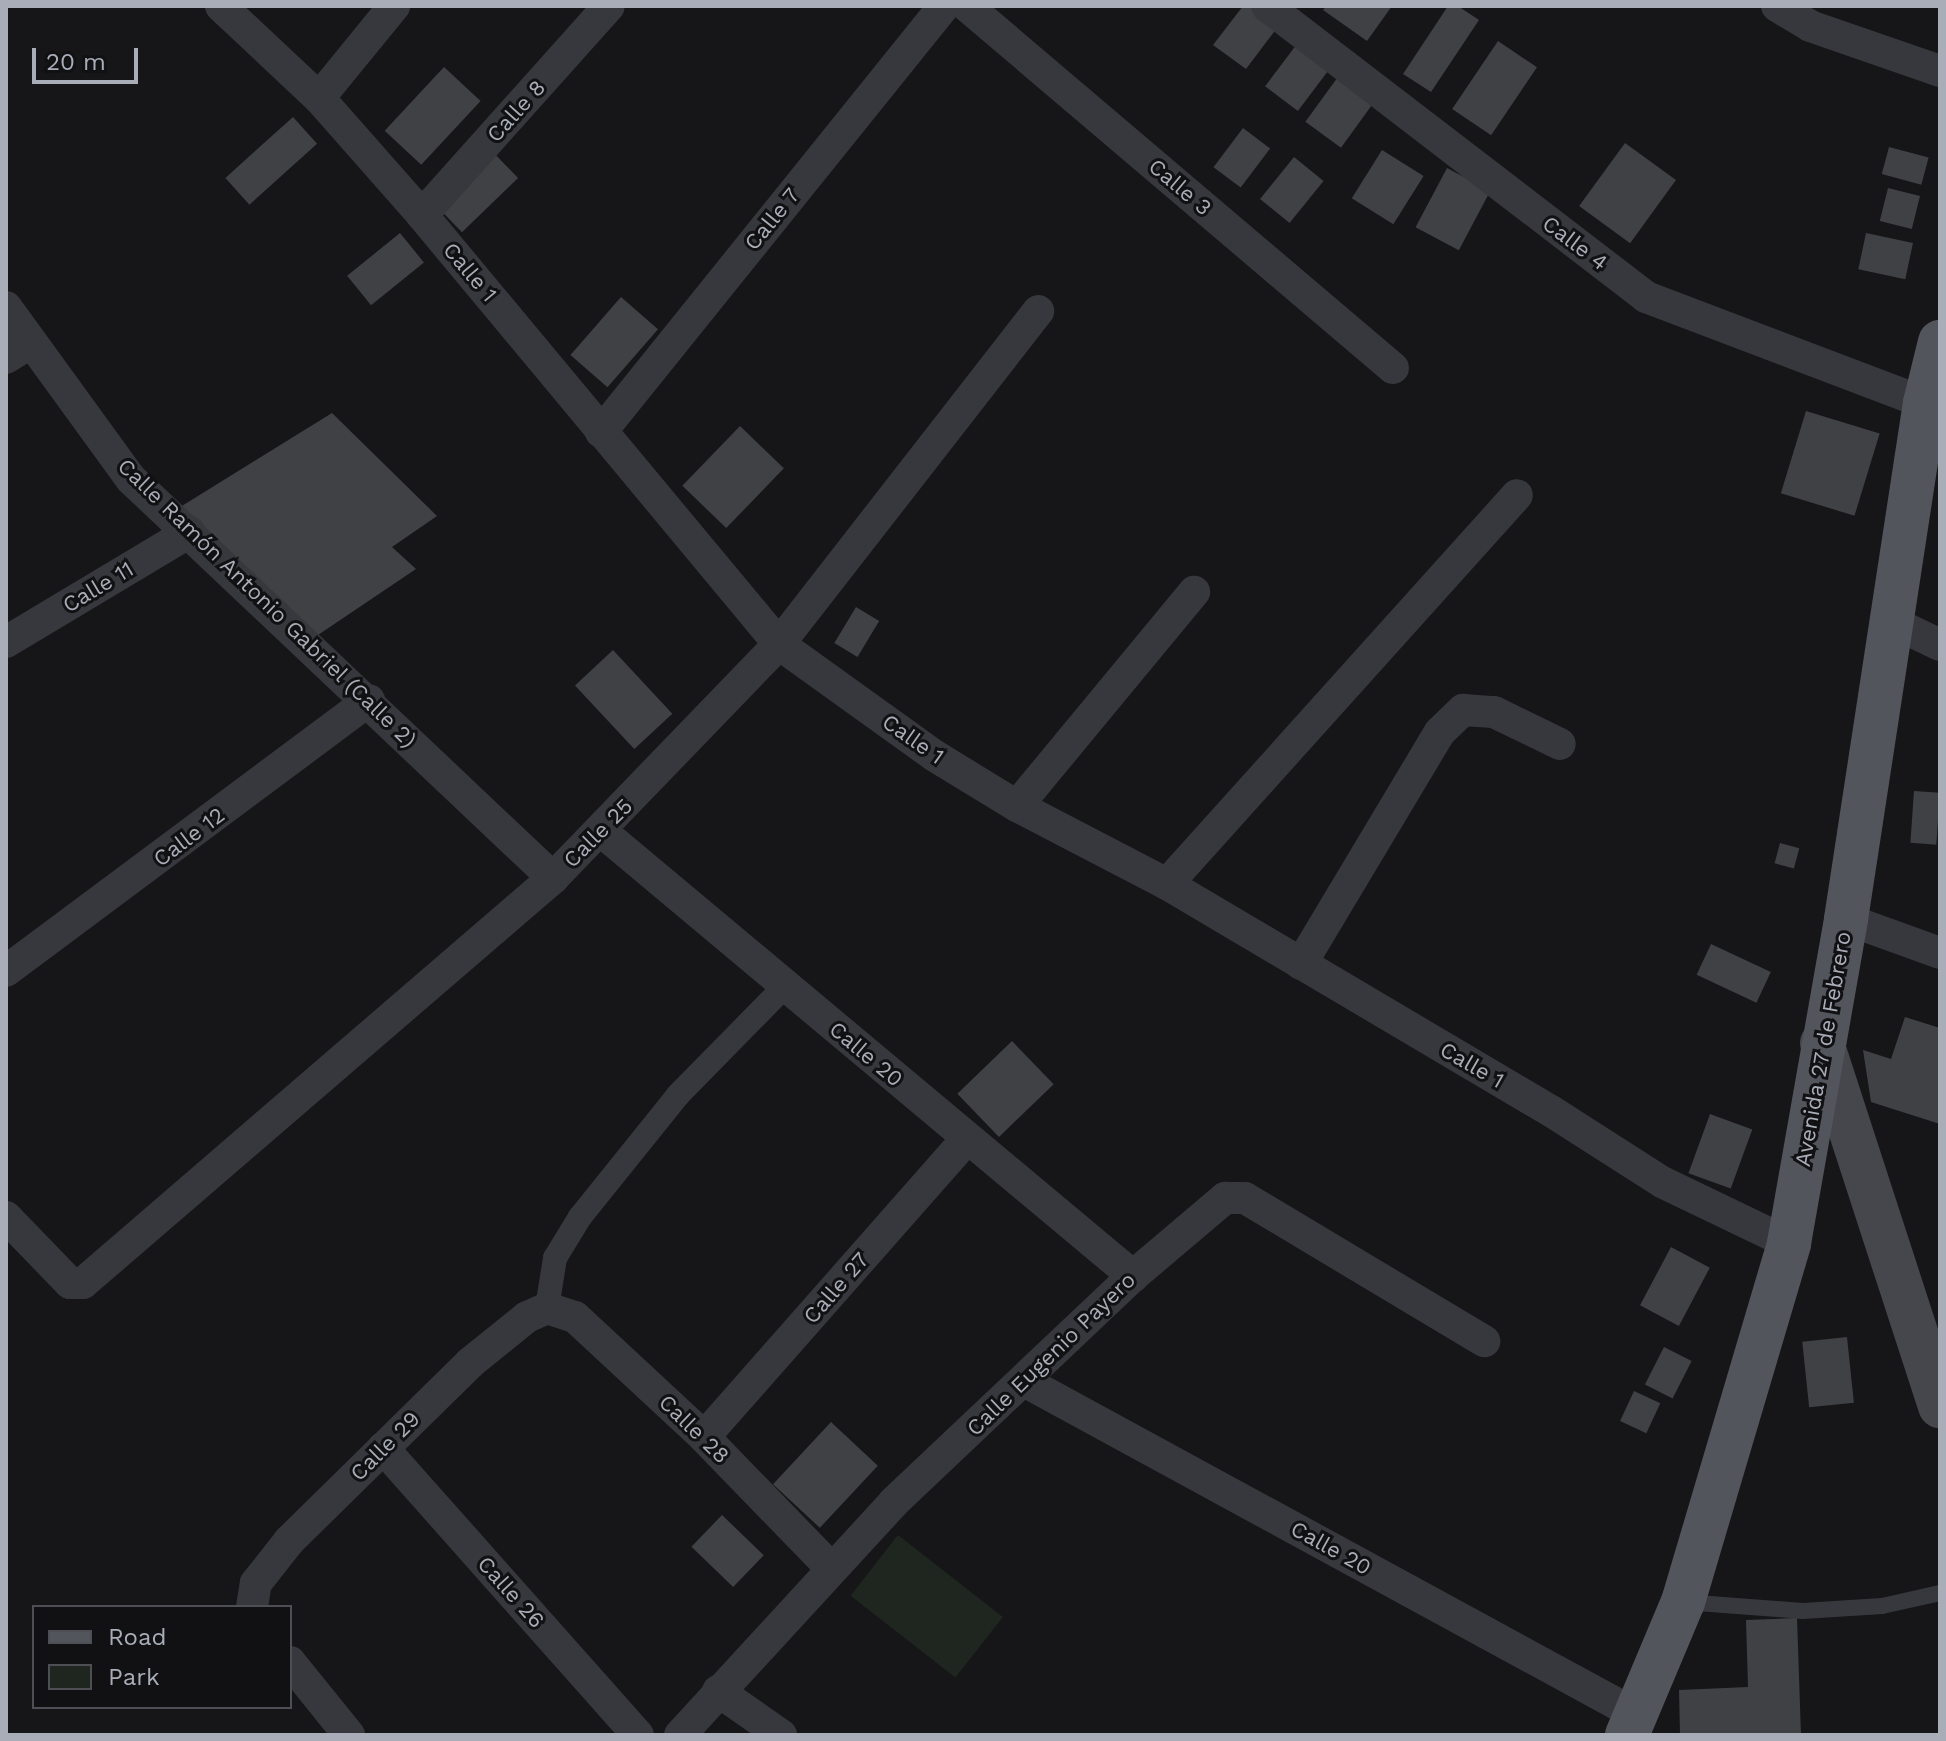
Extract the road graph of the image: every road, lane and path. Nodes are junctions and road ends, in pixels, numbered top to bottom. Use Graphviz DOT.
graph roads {
  1 [pos="221,6"];
  2 [pos="394,6"];
  3 [pos="609,6"];
  4 [pos="944,6"];
  5 [pos="967,6"];
  6 [pos="1267,6"];
  7 [pos="1777,6"];
  8 [pos="1940,71"];
  9 [pos="319,98"];
  10 [pos="422,215"];
  11 [pos="6,307"];
  12 [pos="1038,311"];
  13 [pos="1940,342"];
  14 [pos="18,350"];
  15 [pos="1393,368"];
  16 [pos="1925,403"];
  17 [pos="601,432"];
  18 [pos="1928,468"];
  19 [pos="1517,495"];
  20 [pos="190,532"];
  21 [pos="1194,592"];
  22 [pos="1890,621"];
  23 [pos="6,642"];
  24 [pos="779,644"];
  25 [pos="1940,645"];
  26 [pos="369,700"];
  27 [pos="1560,744"];
  28 [pos="1017,806"];
  29 [pos="601,831"];
  30 [pos="553,878"];
  31 [pos="1167,884"];
  32 [pos="1846,919"];
  33 [pos="1940,953"];
  34 [pos="1301,964"];
  35 [pos="6,971"];
  36 [pos="785,986"];
  37 [pos="1822,1043"];
  38 [pos="967,1139"];
  39 [pos="6,1217"];
  40 [pos="1789,1243"];
  41 [pos="1133,1276"];
  42 [pos="547,1308"];
  43 [pos="1484,1341"];
  44 [pos="1024,1381"];
  45 [pos="1940,1406"];
  46 [pos="704,1437"];
  47 [pos="383,1448"];
  48 [pos="830,1567"];
  49 [pos="1940,1593"];
  50 [pos="1683,1602"];
  51 [pos="252,1605"];
  52 [pos="292,1664"];
  53 [pos="718,1691"];
  54 [pos="1632,1725"];
  55 [pos="349,1735"];
  56 [pos="638,1735"];
  57 [pos="680,1735"];
  58 [pos="781,1735"];
  1 -- 9 [label="street, Calle 1"];
  2 -- 9 [label="street"];
  3 -- 10 [label="street, Calle 8"];
  4 -- 17 [label="street, Calle 7"];
  5 -- 15 [label="street, Calle 3"];
  6 -- 16 [label="street, Calle 4"];
  7 -- 8 [label="street"];
  9 -- 10 [label="street, Calle 1"];
  10 -- 17 [label="street, Calle 1"];
  11 -- 14 [label="street, Calle Ramón Antonio Gabriel (Calle 2)"];
  12 -- 24 [label="street, Calle 25"];
  13 -- 16 [label="main road, Avenida 27 de Febrero"];
  14 -- 20 [label="street, Calle Ramón Antonio Gabriel (Calle 2)"];
  16 -- 18 [label="main road, Avenida 27 de Febrero"];
  17 -- 24 [label="street, Calle 1"];
  18 -- 22 [label="main road, Avenida 27 de Febrero"];
  19 -- 31 [label="street"];
  20 -- 23 [label="street, Calle 11"];
  20 -- 26 [label="street, Calle Ramón Antonio Gabriel (Calle 2)"];
  21 -- 28 [label="street"];
  22 -- 25 [label="street"];
  22 -- 32 [label="main road, Avenida 27 de Febrero"];
  24 -- 28 [label="street, Calle 1"];
  24 -- 29 [label="street, Calle 25"];
  26 -- 30 [label="street, Calle Ramón Antonio Gabriel (Calle 2)"];
  26 -- 35 [label="street, Calle 12"];
  27 -- 34 [label="street"];
  28 -- 31 [label="street, Calle 1"];
  29 -- 30 [label="street, Calle 25"];
  29 -- 36 [label="street, Calle 20"];
  30 -- 39 [label="street, Calle 25"];
  31 -- 34 [label="street, Calle 1"];
  32 -- 33 [label="street"];
  32 -- 37 [label="main road, Avenida 27 de Febrero"];
  34 -- 40 [label="street, Calle 1"];
  36 -- 38 [label="street, Calle 20"];
  36 -- 42 [label="street"];
  37 -- 40 [label="main road, Avenida 27 de Febrero"];
  37 -- 45 [label="main road"];
  38 -- 41 [label="street, Calle 20"];
  38 -- 46 [label="street, Calle 27"];
  40 -- 50 [label="main road, Avenida 27 de Febrero"];
  41 -- 43 [label="street, Calle Eugenio Payero"];
  41 -- 44 [label="street, Calle Eugenio Payero"];
  42 -- 46 [label="street, Calle 28"];
  42 -- 47 [label="street, Calle 29"];
  44 -- 48 [label="street, Calle Eugenio Payero"];
  44 -- 54 [label="street, Calle 20"];
  46 -- 48 [label="street, Calle 28"];
  47 -- 51 [label="street, Calle 29"];
  47 -- 56 [label="street, Calle 26"];
  48 -- 53 [label="street, Calle Eugenio Payero"];
  49 -- 50 [label="lane"];
  50 -- 54 [label="main road, Avenida 27 de Febrero"];
  52 -- 55 [label="street"];
  53 -- 57 [label="street, Calle Eugenio Payero"];
  53 -- 58 [label="street"];
}
